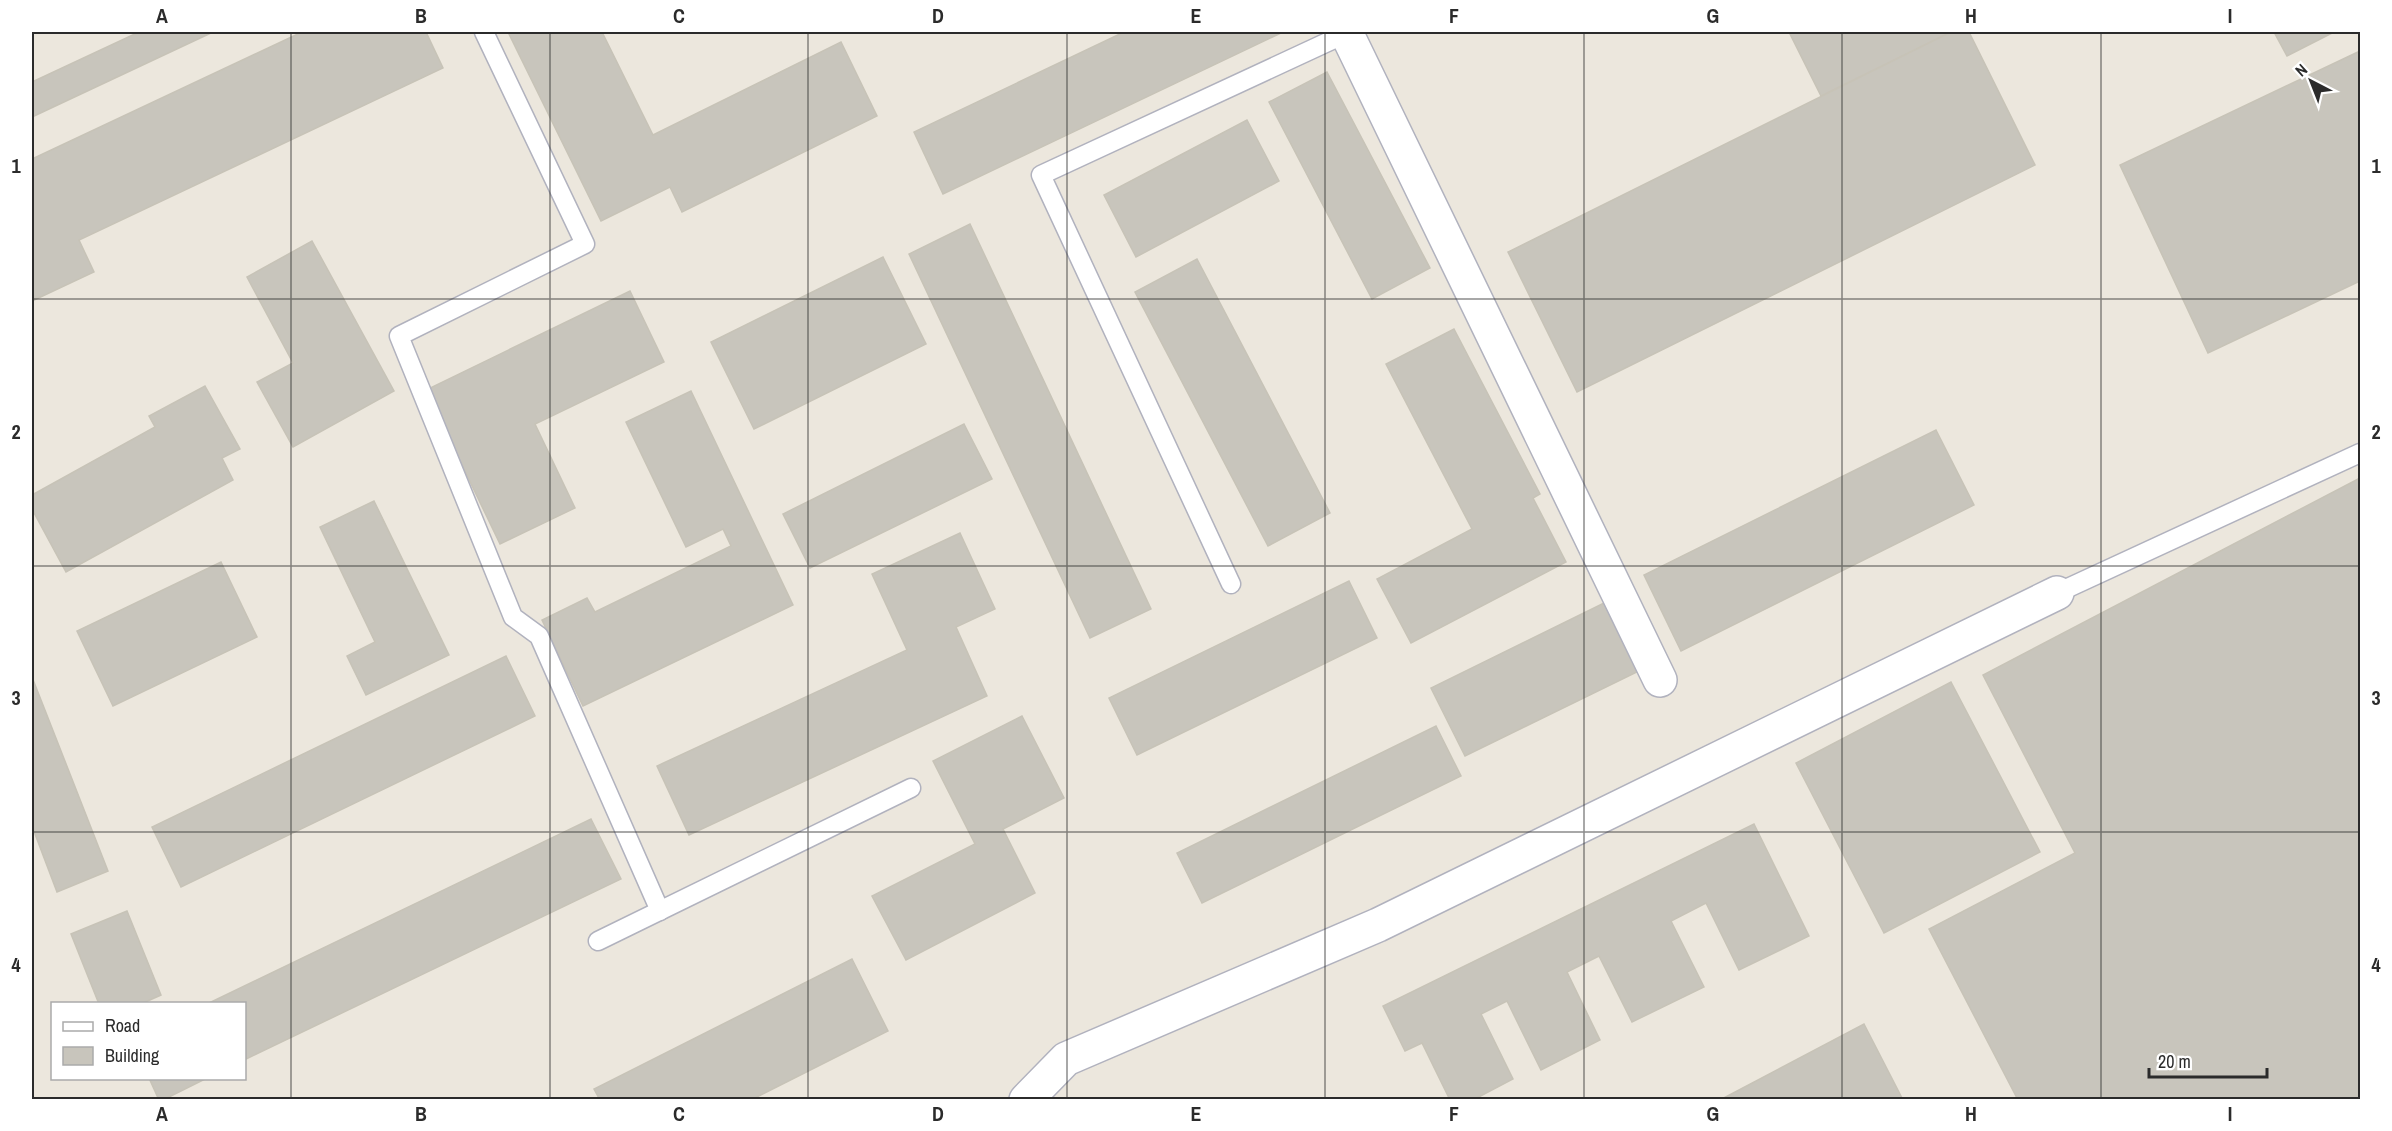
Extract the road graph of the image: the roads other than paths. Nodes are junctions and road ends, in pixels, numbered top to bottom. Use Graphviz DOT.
graph roads {
  1 [pos="484,32"];
  2 [pos="1346,32"];
  3 [pos="2361,453"];
  4 [pos="1231,584"];
  5 [pos="2057,593"];
  6 [pos="1660,680"];
  7 [pos="911,788"];
  8 [pos="660,912"];
  9 [pos="598,941"];
  10 [pos="1026,1100"];
  1 -- 8 [label="lane"];
  2 -- 4 [label="lane"];
  2 -- 6 [label="street"];
  3 -- 5 [label="lane"];
  5 -- 10 [label="street"];
  7 -- 8 [label="lane"];
  8 -- 9 [label="lane"];
}
